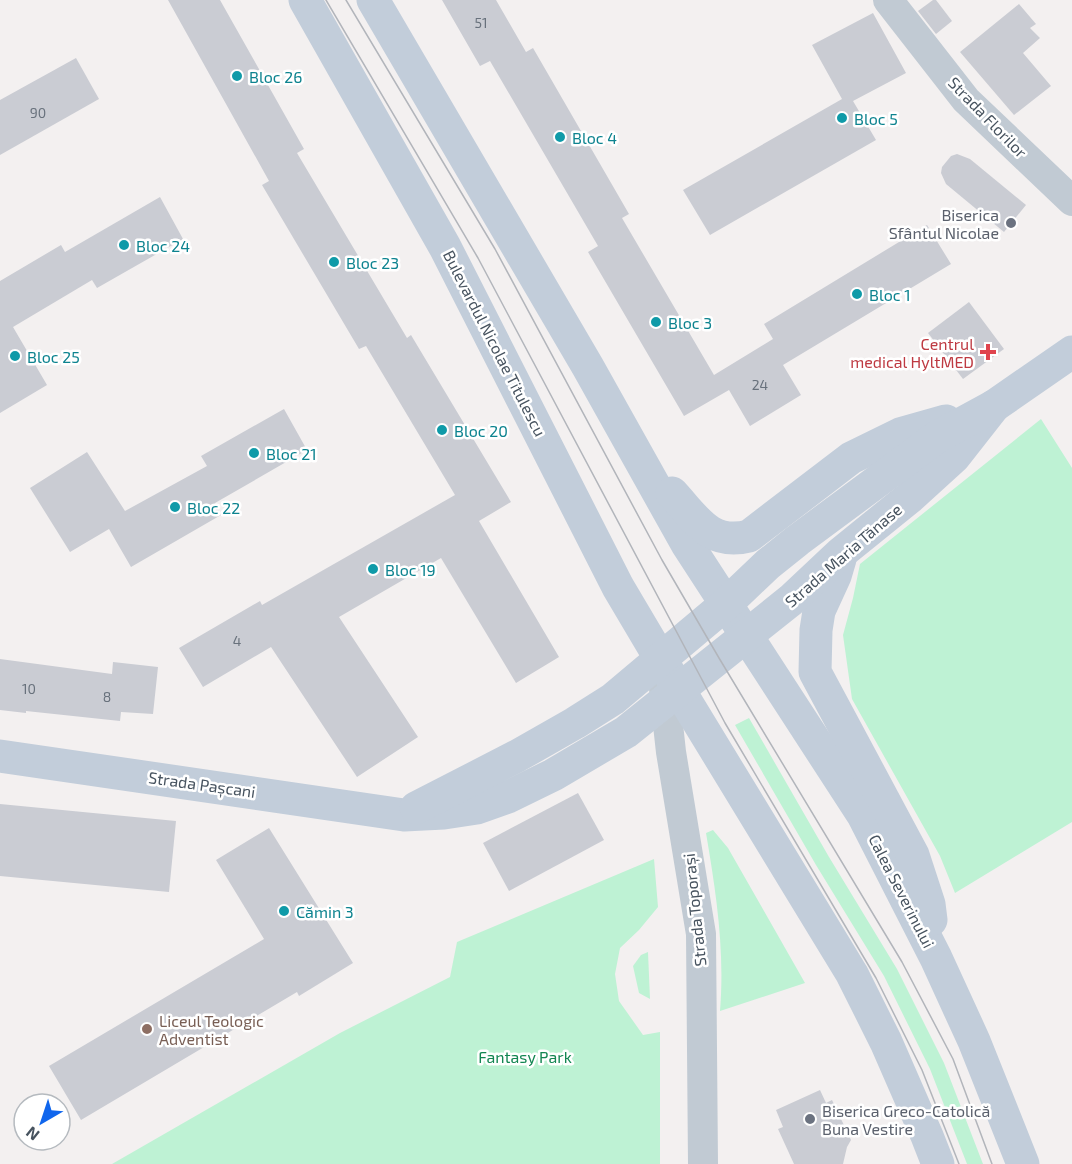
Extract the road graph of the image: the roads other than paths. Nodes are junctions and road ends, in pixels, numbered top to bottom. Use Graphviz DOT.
graph roads {
  1 [pos="304,0"];
  2 [pos="373,0"];
  3 [pos="888,0"];
  4 [pos="1072,201"];
  5 [pos="1072,352"];
  6 [pos="994,406"];
  7 [pos="642,461"];
  8 [pos="841,553"];
  9 [pos="726,604"];
  10 [pos="747,636"];
  11 [pos="661,658"];
  12 [pos="672,695"];
  13 [pos="0,756"];
  14 [pos="404,815"];
  15 [pos="936,958"];
  16 [pos="703,1164"];
  17 [pos="938,1164"];
  18 [pos="1023,1164"];
  1 -- 11 [label="main road, Bulevardul Nicolae Titulescu"];
  2 -- 7 [label="main road"];
  3 -- 4 [label="street, Strada Florilor"];
  5 -- 6 [label="main road, Strada Maria Tănase"];
  6 -- 7 [label="main road"];
  6 -- 8 [label="main road, Strada Maria Tănase"];
  6 -- 9 [label="main road, Strada Maria Tănase"];
  7 -- 9 [label="main road"];
  8 -- 10 [label="main road, Strada Maria Tănase"];
  8 -- 15 [label="main road"];
  9 -- 10 [label="main road"];
  9 -- 11 [label="main road, Strada Maria Tănase"];
  10 -- 12 [label="main road, Strada Maria Tănase"];
  10 -- 15 [label="main road, Calea Severinului"];
  11 -- 12 [label="main road, Bulevardul Nicolae Titulescu"];
  11 -- 14 [label="main road"];
  12 -- 14 [label="main road, Strada Pașcani"];
  12 -- 16 [label="street, Strada Toporași"];
  12 -- 17 [label="main road"];
  13 -- 14 [label="main road, Strada Pașcani"];
  15 -- 18 [label="main road, Calea Severinului"];
}
